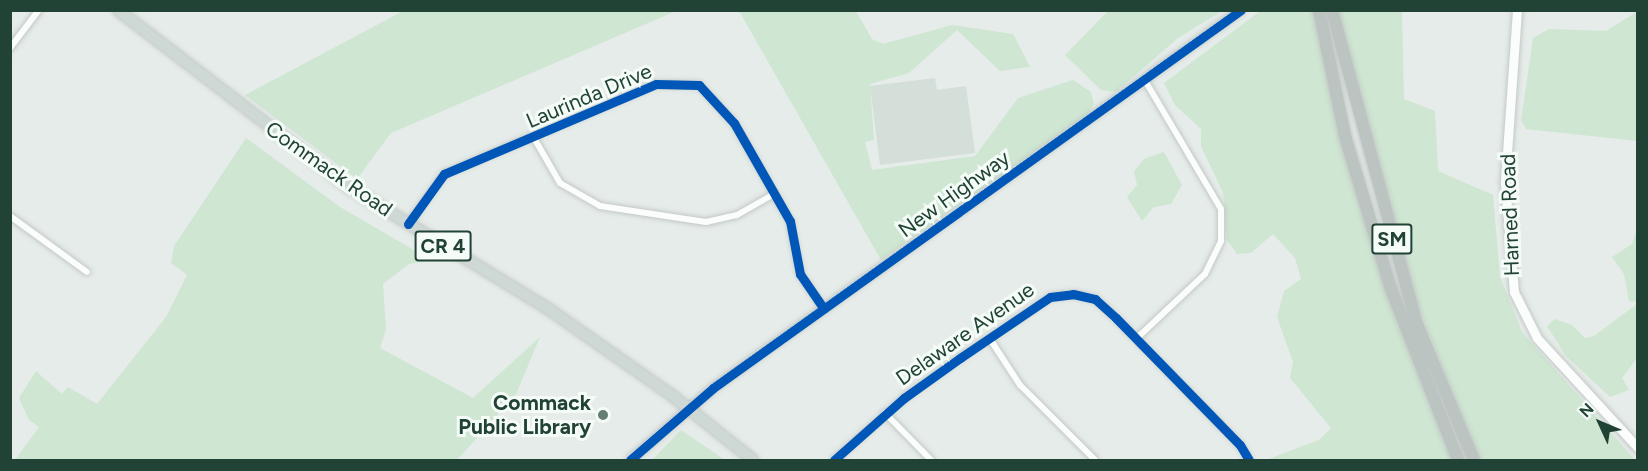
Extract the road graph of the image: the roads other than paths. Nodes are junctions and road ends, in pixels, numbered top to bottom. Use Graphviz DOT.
graph roads {
  1 [pos="39,10"];
  2 [pos="118,10"];
  3 [pos="1241,10"];
  4 [pos="1319,10"];
  5 [pos="1332,10"];
  6 [pos="1517,10"];
  7 [pos="10,48"];
  8 [pos="1144,79"];
  9 [pos="534,138"];
  10 [pos="774,194"];
  11 [pos="12,221"];
  12 [pos="408,224"];
  13 [pos="87,272"];
  14 [pos="824,309"];
  15 [pos="1137,338"];
  16 [pos="990,339"];
  17 [pos="688,407"];
  18 [pos="885,413"];
  19 [pos="1638,448"];
  20 [pos="630,460"];
  21 [pos="753,460"];
  22 [pos="834,460"];
  23 [pos="931,460"];
  24 [pos="1095,460"];
  25 [pos="1249,460"];
  26 [pos="1458,460"];
  27 [pos="1474,460"];
  1 -- 7 [label="street"];
  2 -- 12 [label="main road, Commack Road / CR 4"];
  3 -- 8 [label="street, New Highway"];
  4 -- 26 [label="highway, SM"];
  5 -- 27 [label="highway, SM"];
  6 -- 19 [label="main road, Harned Road"];
  8 -- 14 [label="street, New Highway"];
  8 -- 15 [label="street"];
  9 -- 10 [label="street"];
  9 -- 10 [label="street, Laurinda Drive"];
  9 -- 12 [label="street, Laurinda Drive"];
  10 -- 14 [label="street, Laurinda Drive"];
  11 -- 13 [label="street"];
  12 -- 17 [label="main road, Commack Road / CR 4"];
  14 -- 17 [label="street, New Highway"];
  15 -- 16 [label="street, Delaware Avenue"];
  15 -- 25 [label="street, Delaware Avenue"];
  16 -- 18 [label="street, Delaware Avenue"];
  16 -- 24 [label="street"];
  17 -- 20 [label="street, New Highway"];
  17 -- 21 [label="main road, Commack Road / CR 4"];
  18 -- 22 [label="street, Delaware Avenue"];
  18 -- 23 [label="street"];
}
